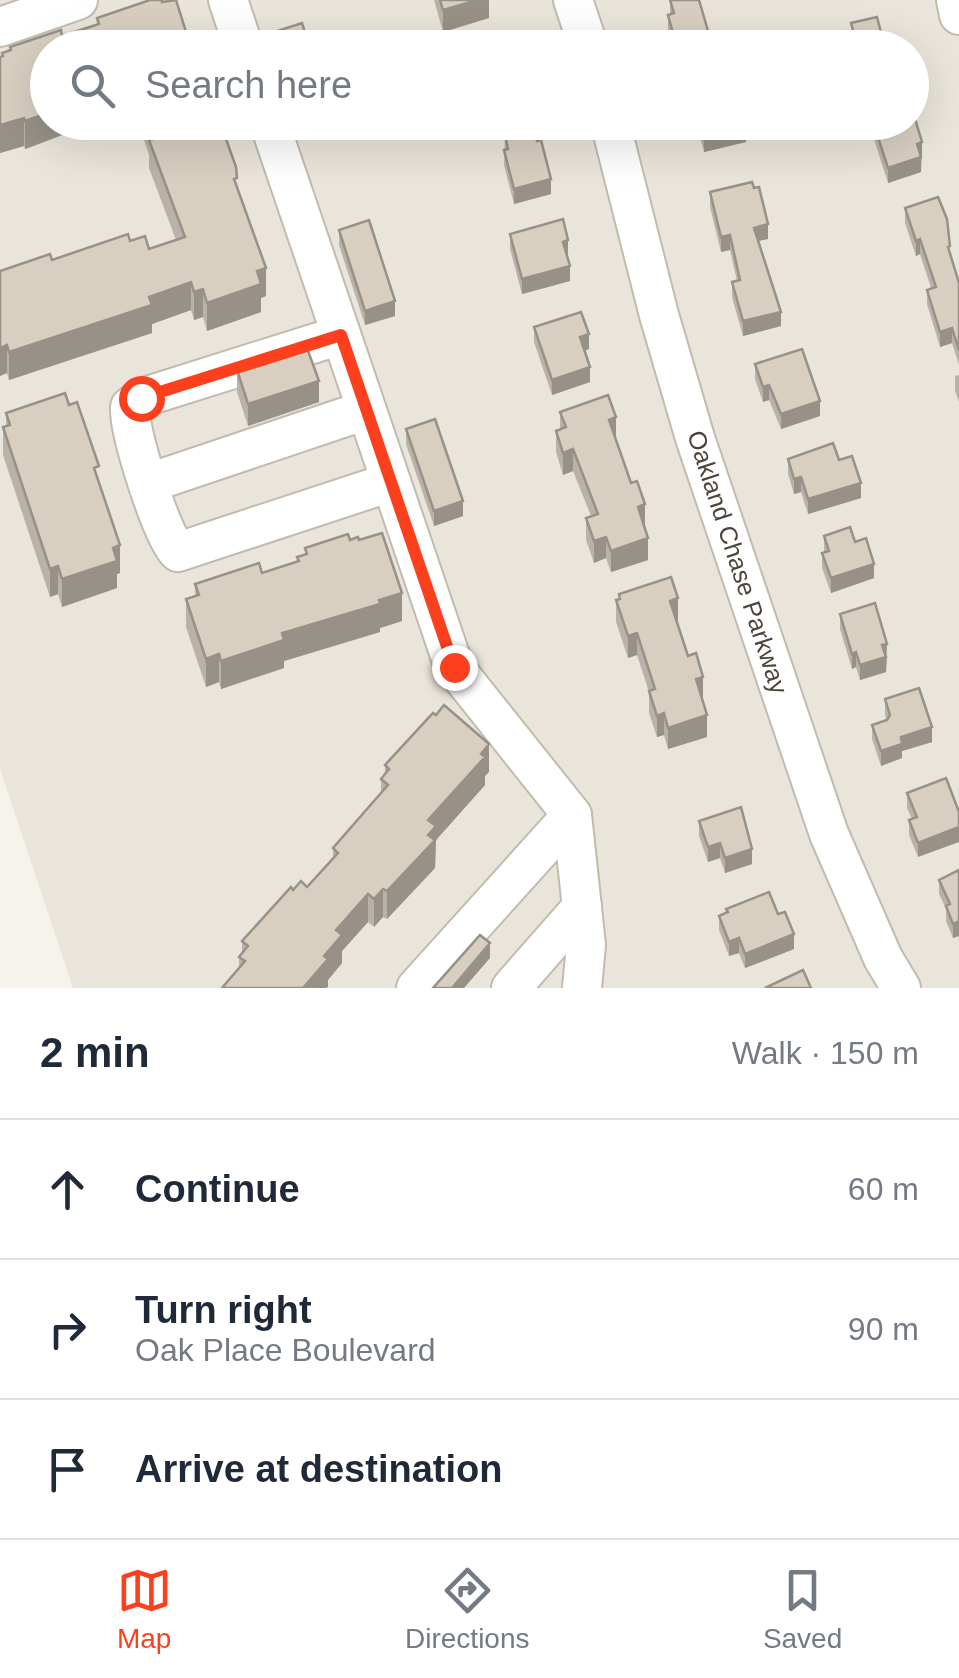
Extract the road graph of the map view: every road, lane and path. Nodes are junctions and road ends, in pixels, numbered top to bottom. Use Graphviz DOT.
graph roads {
  1 [pos="78,0"];
  2 [pos="228,0"];
  3 [pos="574,0"];
  4 [pos="956,0"];
  5 [pos="959,14"];
  6 [pos="0,27"];
  7 [pos="238,30"];
  8 [pos="583,30"];
  9 [pos="274,140"];
  10 [pos="615,140"];
  11 [pos="341,335"];
  12 [pos="366,410"];
  13 [pos="391,482"];
  14 [pos="149,483"];
  15 [pos="572,815"];
  16 [pos="582,906"];
  17 [pos="416,988"];
  18 [pos="512,988"];
  19 [pos="582,988"];
  20 [pos="901,988"];
  1 -- 6 [label="street"];
  2 -- 7 [label="street"];
  3 -- 8 [label="street"];
  4 -- 5 [label="street"];
  9 -- 11 [label="street"];
  10 -- 20 [label="street, Oakland Chase Parkway"];
  11 -- 12 [label="street"];
  11 -- 14 [label="street"];
  12 -- 13 [label="street"];
  12 -- 14 [label="street"];
  13 -- 14 [label="street"];
  13 -- 15 [label="street"];
  15 -- 16 [label="street"];
  15 -- 17 [label="street"];
  16 -- 18 [label="street"];
  16 -- 19 [label="street"];
}
